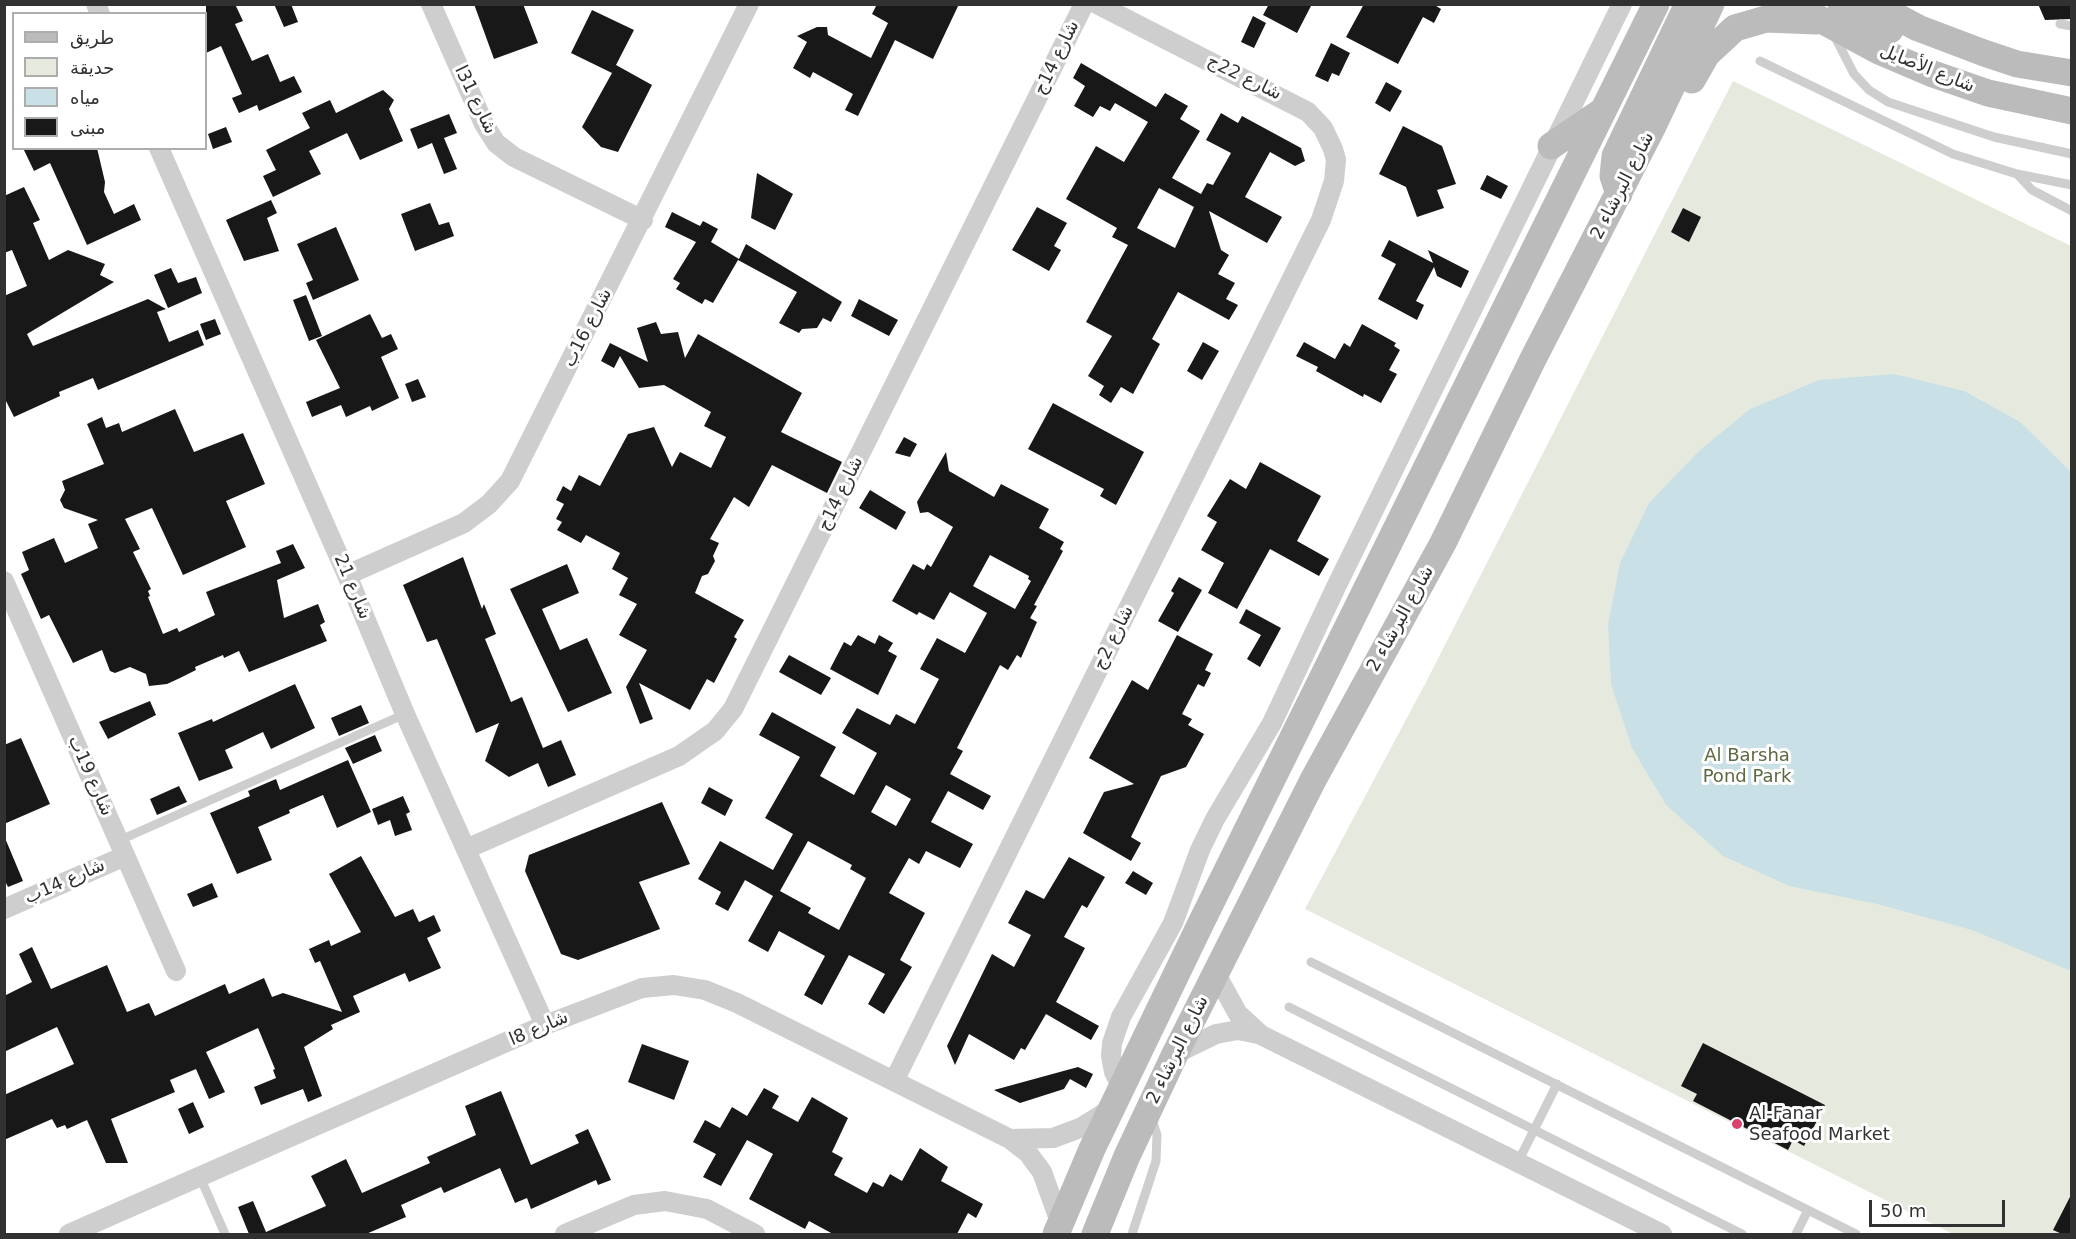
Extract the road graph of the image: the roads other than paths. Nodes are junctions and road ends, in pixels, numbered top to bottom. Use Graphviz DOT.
graph roads {
  1 [pos="430,4"];
  2 [pos="749,4"];
  3 [pos="1084,4"];
  4 [pos="1097,4"];
  5 [pos="1622,4"];
  6 [pos="1643,4"];
  7 [pos="1656,4"];
  8 [pos="1688,4"];
  9 [pos="1711,4"];
  10 [pos="1792,4"];
  11 [pos="1873,4"];
  12 [pos="1904,15"];
  13 [pos="1831,16"];
  14 [pos="2060,24"];
  15 [pos="2072,26"];
  16 [pos="1640,36"];
  17 [pos="1760,61"];
  18 [pos="2017,64"];
  19 [pos="2072,73"];
  20 [pos="1602,111"];
  21 [pos="2072,111"];
  22 [pos="1653,126"];
  23 [pos="1551,146"];
  24 [pos="160,150"];
  25 [pos="2072,154"];
  26 [pos="2017,174"];
  27 [pos="2072,185"];
  28 [pos="1619,194"];
  29 [pos="1330,195"];
  30 [pos="2072,211"];
  31 [pos="643,220"];
  32 [pos="348,575"];
  33 [pos="4,581"];
  34 [pos="405,714"];
  35 [pos="122,848"];
  36 [pos="466,849"];
  37 [pos="4,909"];
  38 [pos="1311,962"];
  39 [pos="176,971"];
  40 [pos="1216,974"];
  41 [pos="1289,1007"];
  42 [pos="545,1025"];
  43 [pos="1261,1035"];
  44 [pos="1175,1054"];
  45 [pos="894,1081"];
  46 [pos="1557,1084"];
  47 [pos="1116,1098"];
  48 [pos="1148,1110"];
  49 [pos="1533,1131"];
  50 [pos="1010,1140"];
  51 [pos="1517,1164"];
  52 [pos="200,1177"];
  53 [pos="1808,1210"];
  54 [pos="1058,1228"];
  55 [pos="69,1234"];
  56 [pos="225,1234"];
  57 [pos="565,1234"];
  58 [pos="755,1234"];
  59 [pos="1095,1234"];
  60 [pos="1132,1234"];
  61 [pos="1662,1234"];
  62 [pos="1742,1234"];
  63 [pos="1796,1234"];
  64 [pos="1856,1234"];
  1 -- 31 [label="street, شارع 31ا"];
  2 -- 31 [label="street, شارع 16ب"];
  3 -- 36 [label="street, شارع 14ج"];
  4 -- 29 [label="street, شارع 22ج"];
  5 -- 23 [label="street"];
  6 -- 16 [label="street"];
  7 -- 16 [label="street, شارع البرشاء 2"];
  8 -- 28 [label="street"];
  9 -- 22 [label="street, شارع البرشاء 2"];
  10 -- 13 [label="street, شارع الأصايل"];
  11 -- 12 [label="street, شارع الأصايل"];
  12 -- 18 [label="street, شارع الأصايل"];
  13 -- 18 [label="street"];
  13 -- 21 [label="street, شارع الأصايل"];
  13 -- 22 [label="street"];
  13 -- 25 [label="lane"];
  14 -- 15 [label="lane"];
  16 -- 20 [label="street, شارع البرشاء 2"];
  17 -- 26 [label="lane"];
  18 -- 19 [label="street, شارع الأصايل"];
  20 -- 23 [label="street"];
  20 -- 47 [label="street, شارع البرشاء 2"];
  22 -- 28 [label="street, شارع البرشاء 2"];
  23 -- 47 [label="street"];
  24 -- 32 [label="street, شارع 21"];
  26 -- 27 [label="lane"];
  26 -- 30 [label="lane"];
  28 -- 40 [label="street, شارع البرشاء 2"];
  29 -- 45 [label="street, شارع 2ج"];
  31 -- 32 [label="street, شارع 16ب"];
  32 -- 34 [label="street, شارع 21"];
  33 -- 35 [label="street, شارع 19ب"];
  34 -- 35 [label="lane"];
  34 -- 36 [label="street, شارع 21"];
  35 -- 37 [label="street, شارع 14ب"];
  35 -- 39 [label="street, شارع 19ب"];
  36 -- 42 [label="street, شارع 21"];
  38 -- 46 [label="lane"];
  40 -- 43 [label="street"];
  40 -- 44 [label="street, شارع البرشاء 2"];
  41 -- 49 [label="lane"];
  42 -- 45 [label="street, شارع 8ا"];
  42 -- 52 [label="street, شارع 8ا"];
  43 -- 44 [label="street"];
  43 -- 51 [label="street"];
  44 -- 48 [label="street, شارع البرشاء 2"];
  45 -- 50 [label="street, شارع 8ا"];
  46 -- 49 [label="lane"];
  46 -- 53 [label="lane"];
  47 -- 50 [label="street, شارع 8ا"];
  47 -- 54 [label="street, شارع البرشاء 2"];
  48 -- 59 [label="street, شارع البرشاء 2"];
  48 -- 60 [label="lane"];
  49 -- 51 [label="lane"];
  49 -- 62 [label="lane"];
  50 -- 54 [label="street, شارع 8ا"];
  51 -- 61 [label="street"];
  52 -- 55 [label="street, شارع 8ا"];
  52 -- 56 [label="lane"];
  53 -- 63 [label="lane"];
  53 -- 64 [label="lane"];
  57 -- 58 [label="street"];
}
